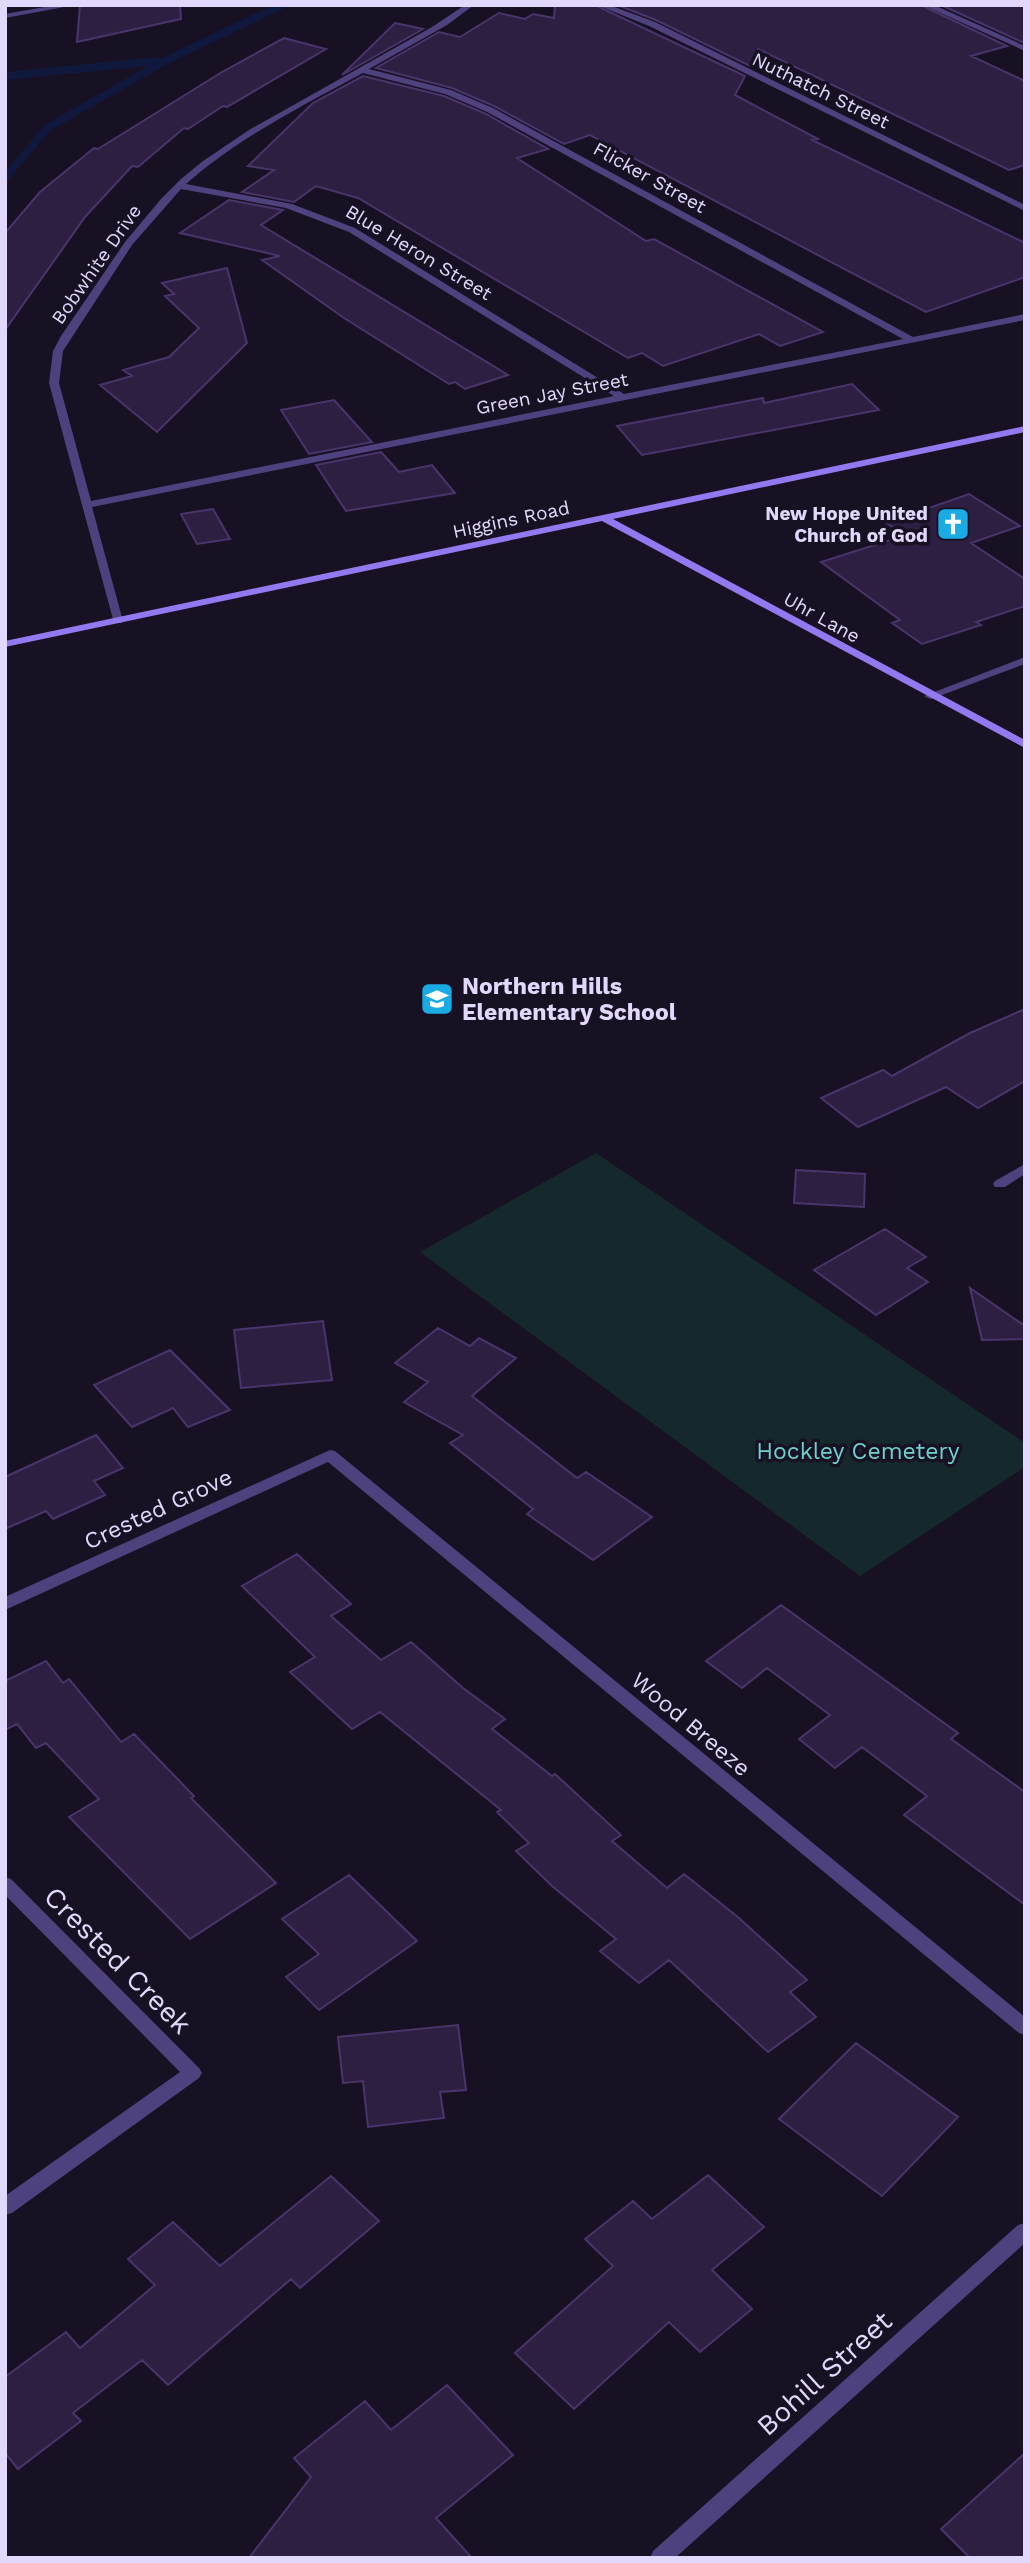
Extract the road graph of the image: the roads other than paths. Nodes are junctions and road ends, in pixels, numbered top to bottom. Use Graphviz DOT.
graph roads {
  1 [pos="71,5"];
  2 [pos="470,5"];
  3 [pos="601,5"];
  4 [pos="927,5"];
  5 [pos="5,16"];
  6 [pos="1025,49"];
  7 [pos="362,70"];
  8 [pos="179,186"];
  9 [pos="1025,208"];
  10 [pos="1025,317"];
  11 [pos="911,340"];
  12 [pos="621,397"];
  13 [pos="1025,429"];
  14 [pos="86,505"];
  15 [pos="603,518"];
  16 [pos="118,621"];
  17 [pos="5,644"];
  18 [pos="1025,660"];
  19 [pos="930,696"];
  20 [pos="1025,745"];
  21 [pos="1025,1168"];
  22 [pos="1000,1184"];
  23 [pos="330,1455"];
  24 [pos="5,1604"];
  25 [pos="5,1884"];
  26 [pos="1025,2028"];
  27 [pos="5,2207"];
  28 [pos="1025,2231"];
  29 [pos="660,2558"];
  1 -- 5 [label="street"];
  2 -- 7 [label="street, Bobwhite Drive"];
  3 -- 9 [label="street, Nuthatch Street"];
  4 -- 6 [label="street"];
  7 -- 8 [label="street, Bobwhite Drive"];
  7 -- 11 [label="street, Flicker Street"];
  8 -- 12 [label="street, Blue Heron Street"];
  8 -- 14 [label="street, Bobwhite Drive"];
  10 -- 11 [label="street, Green Jay Street"];
  11 -- 12 [label="street, Green Jay Street"];
  12 -- 14 [label="street, Green Jay Street"];
  13 -- 15 [label="street, Higgins Road"];
  14 -- 16 [label="street, Bobwhite Drive"];
  15 -- 16 [label="street, Higgins Road"];
  15 -- 19 [label="street, Uhr Lane"];
  16 -- 17 [label="street, Higgins Road"];
  18 -- 19 [label="street"];
  19 -- 20 [label="street, Uhr Lane"];
  21 -- 22 [label="street"];
  23 -- 24 [label="street, Crested Grove"];
  23 -- 26 [label="street, Wood Breeze"];
  25 -- 27 [label="street, Crested Creek"];
  28 -- 29 [label="street, Bohill Street"];
}
